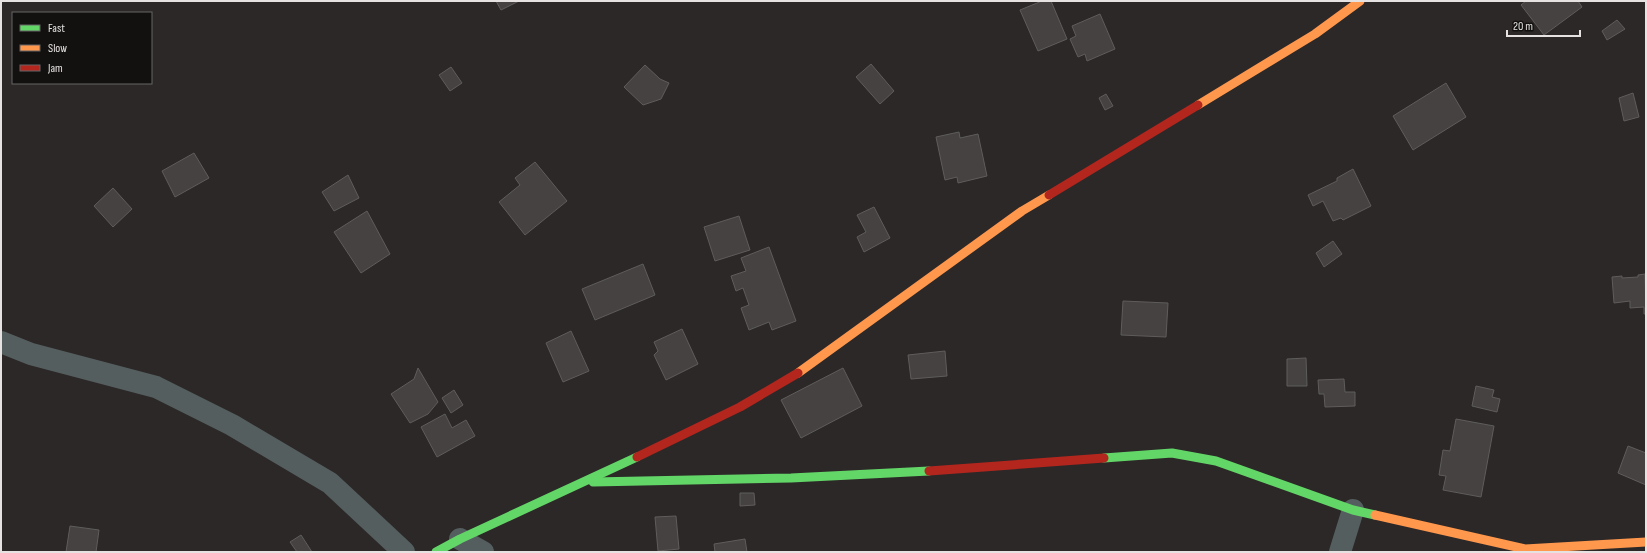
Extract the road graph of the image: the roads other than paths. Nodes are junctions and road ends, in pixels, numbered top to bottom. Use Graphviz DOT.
graph roads {
  1 [pos="1360,1"];
  2 [pos="1,342"];
  3 [pos="586,482"];
  4 [pos="1353,510"];
  5 [pos="460,539"];
  6 [pos="1646,542"];
  7 [pos="1525,550"];
  8 [pos="404,552"];
  9 [pos="436,552"];
  10 [pos="483,552"];
  11 [pos="1340,552"];
  1 -- 3 [label="street"];
  2 -- 8 [label="street"];
  3 -- 4 [label="street"];
  3 -- 5 [label="street"];
  4 -- 7 [label="street"];
  4 -- 11 [label="street"];
  5 -- 9 [label="street"];
  5 -- 10 [label="street"];
  6 -- 7 [label="street"];
}
